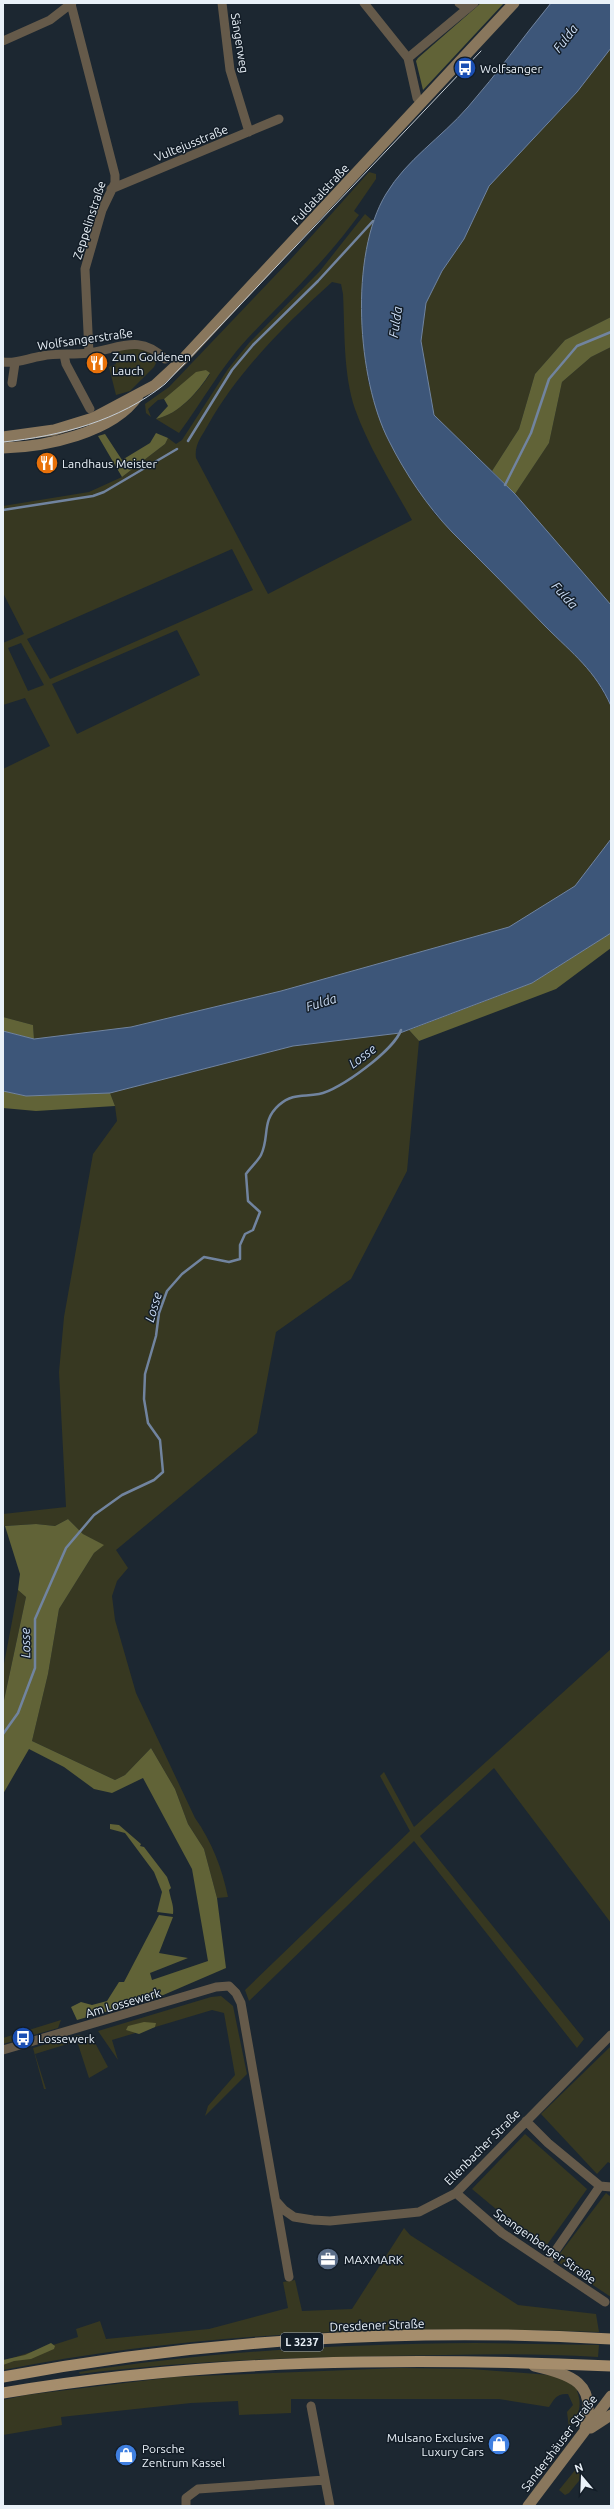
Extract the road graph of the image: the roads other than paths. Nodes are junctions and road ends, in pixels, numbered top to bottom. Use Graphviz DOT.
graph roads {
  1 [pos="222,3"];
  2 [pos="364,3"];
  3 [pos="459,3"];
  4 [pos="514,3"];
  5 [pos="71,4"];
  6 [pos="471,6"];
  7 [pos="3,41"];
  8 [pos="408,58"];
  9 [pos="422,103"];
  10 [pos="279,119"];
  11 [pos="249,132"];
  12 [pos="111,189"];
  13 [pos="89,353"];
  14 [pos="64,355"];
  15 [pos="165,359"];
  16 [pos="3,362"];
  17 [pos="15,363"];
  18 [pos="12,384"];
  19 [pos="138,396"];
  20 [pos="90,409"];
  21 [pos="3,438"];
  22 [pos="3,448"];
  23 [pos="611,2035"];
  24 [pos="3,2050"];
  25 [pos="526,2121"];
  26 [pos="600,2186"];
  27 [pos="611,2188"];
  28 [pos="456,2193"];
  29 [pos="275,2200"];
  30 [pos="546,2264"];
  31 [pos="289,2277"];
  32 [pos="605,2302"];
  33 [pos="611,2339"];
  34 [pos="527,2364"];
  35 [pos="611,2366"];
  36 [pos="3,2377"];
  37 [pos="3,2393"];
  38 [pos="611,2396"];
  39 [pos="311,2406"];
  40 [pos="611,2415"];
  41 [pos="584,2433"];
  42 [pos="325,2480"];
  43 [pos="186,2506"];
  44 [pos="330,2506"];
  45 [pos="528,2506"];
  1 -- 11 [label="street, Sängerweg"];
  2 -- 8 [label="street"];
  3 -- 6 [label="street"];
  4 -- 9 [label="main road, Fuldatalstraße"];
  5 -- 7 [label="street"];
  5 -- 12 [label="street, Zeppelinstraße"];
  6 -- 8 [label="street"];
  8 -- 9 [label="street"];
  9 -- 19 [label="main road, Fuldatalstraße"];
  10 -- 11 [label="street, Vultejusstraße"];
  11 -- 12 [label="street, Vultejusstraße"];
  12 -- 13 [label="street, Zeppelinstraße"];
  13 -- 14 [label="street, Wolfsangerstraße"];
  13 -- 15 [label="street, Wolfsangerstraße"];
  14 -- 17 [label="street, Wolfsangerstraße"];
  14 -- 20 [label="street"];
  16 -- 17 [label="street, Wolfsangerstraße"];
  17 -- 18 [label="street"];
  19 -- 21 [label="main road, Fuldatalstraße"];
  19 -- 22 [label="main road, Fuldatalstraße"];
  23 -- 25 [label="street, Ellenbacher Straße"];
  24 -- 29 [label="street, Am Lossewerk"];
  25 -- 26 [label="street"];
  25 -- 28 [label="street, Ellenbacher Straße"];
  26 -- 27 [label="street"];
  26 -- 30 [label="street"];
  28 -- 29 [label="street, Ellenbacher Straße"];
  28 -- 30 [label="street, Spangenberger Straße"];
  29 -- 31 [label="street"];
  30 -- 32 [label="street, Spangenberger Straße"];
  33 -- 36 [label="main road, Dresdener Straße / L 3237"];
  34 -- 35 [label="main road, L 3237"];
  34 -- 37 [label="main road, L 3237"];
  34 -- 41 [label="main road"];
  38 -- 41 [label="main road, Sandershäuser Straße"];
  39 -- 42 [label="street"];
  40 -- 41 [label="main road"];
  41 -- 45 [label="main road, Sandershäuser Straße"];
  42 -- 43 [label="street"];
  42 -- 44 [label="street"];
}
